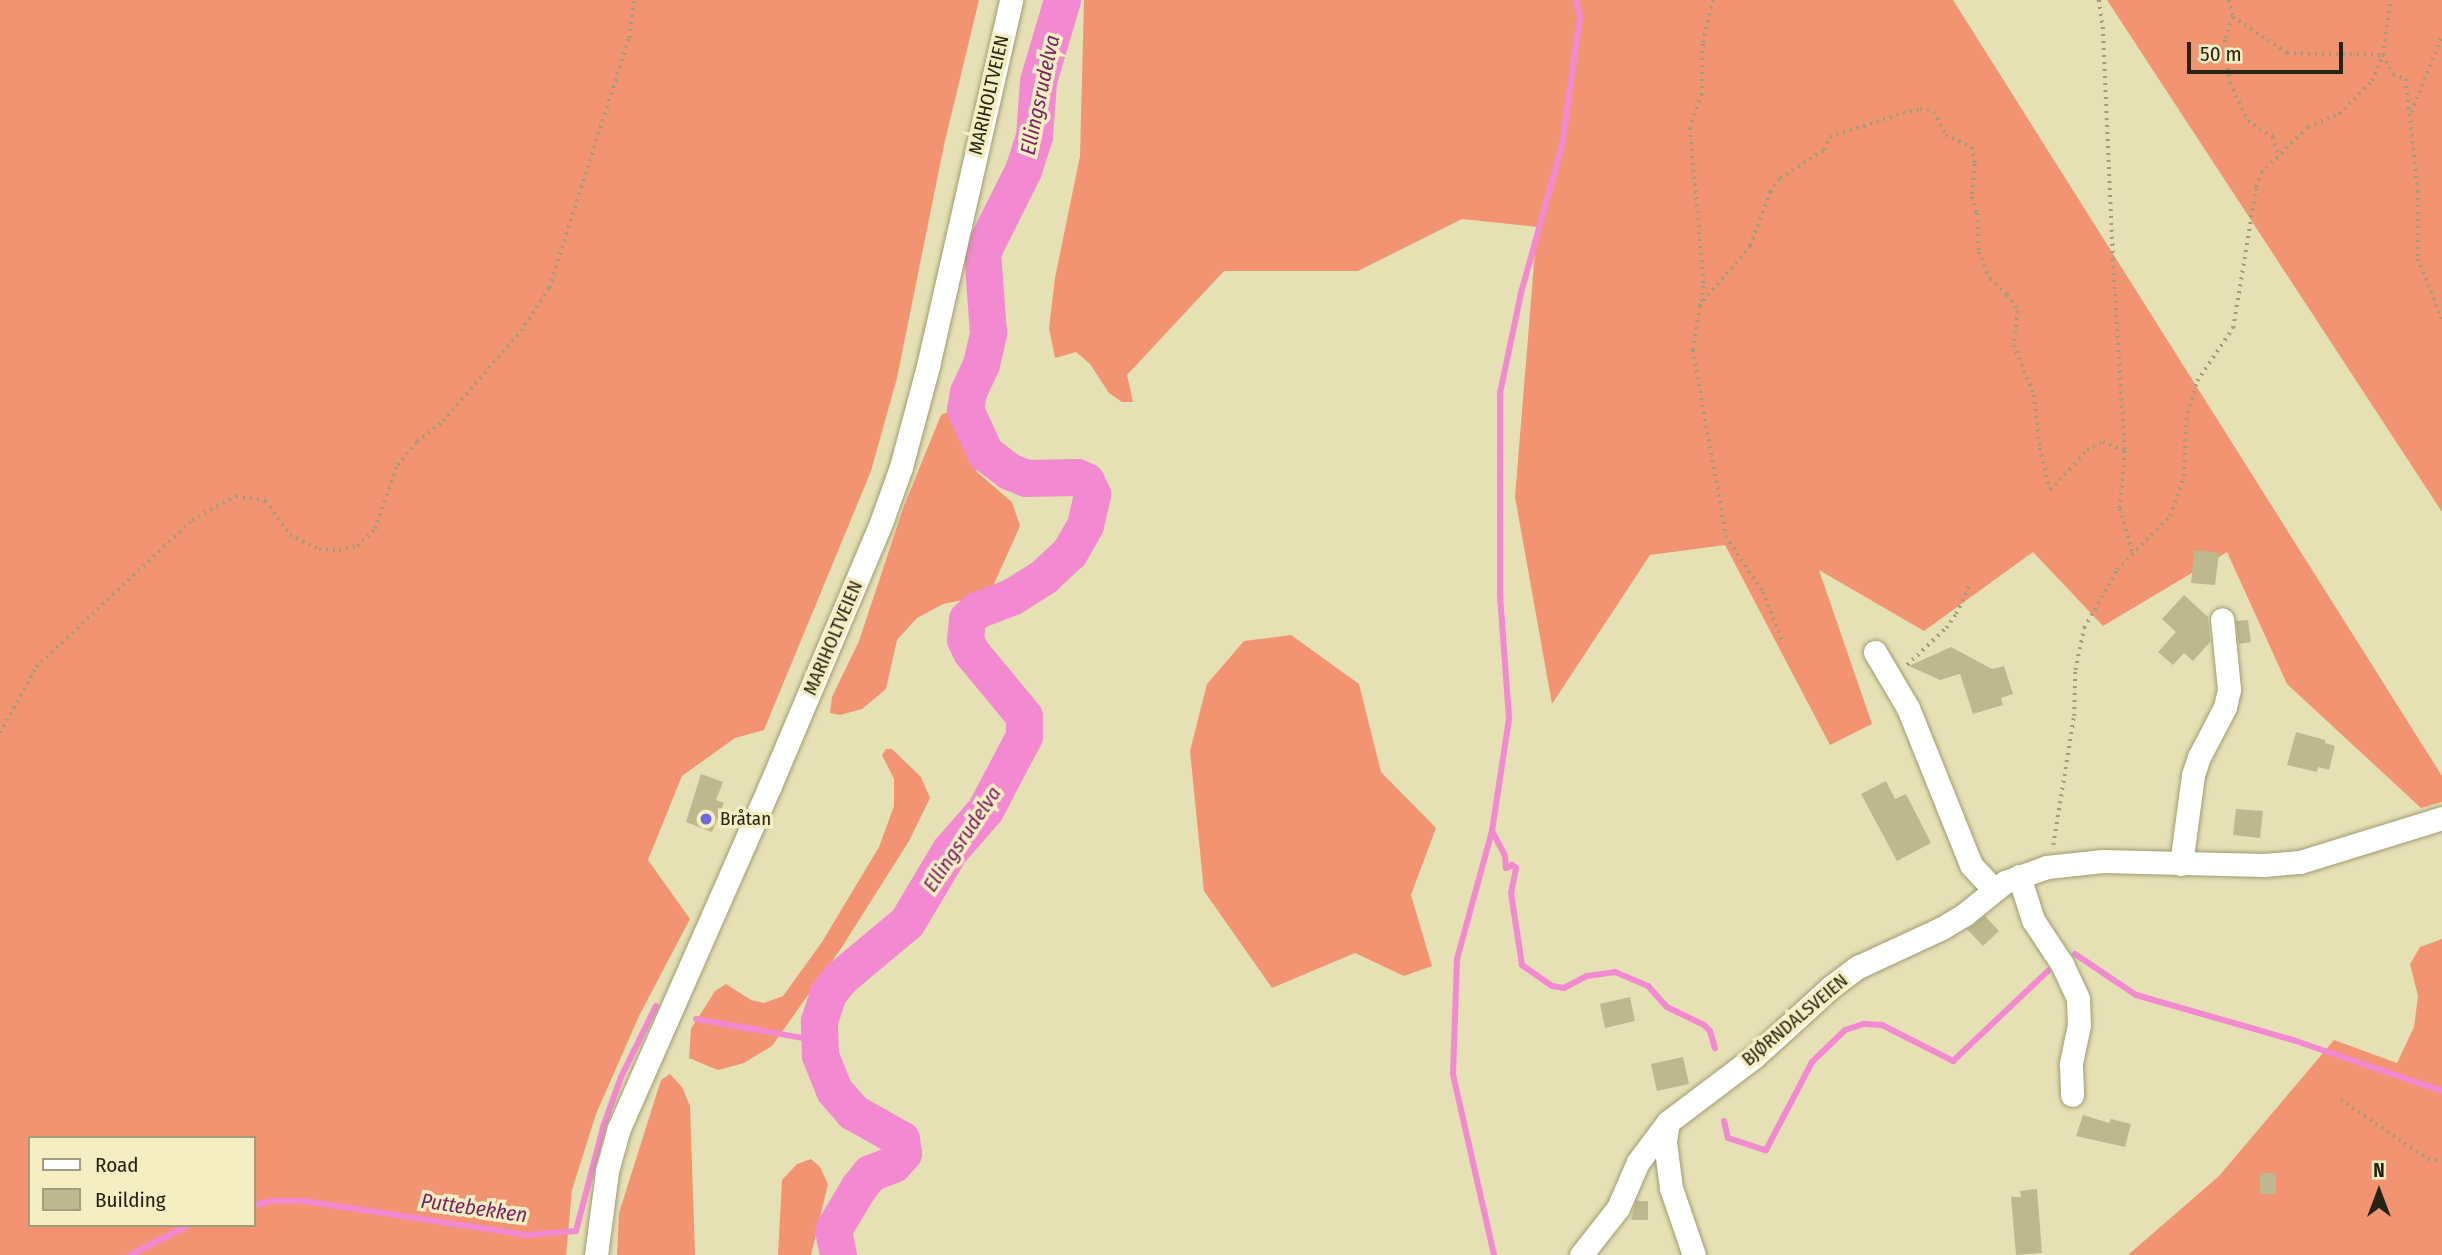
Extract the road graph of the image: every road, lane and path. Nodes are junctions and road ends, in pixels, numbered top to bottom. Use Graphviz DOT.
graph roads {
  1 [pos="634,0"];
  2 [pos="1011,0"];
  3 [pos="1713,0"];
  4 [pos="2099,0"];
  5 [pos="2229,0"];
  6 [pos="2390,0"];
  7 [pos="2233,17"];
  8 [pos="2442,36"];
  9 [pos="2383,55"];
  10 [pos="2410,115"];
  11 [pos="2278,153"];
  12 [pos="1699,306"];
  13 [pos="2442,319"];
  14 [pos="2125,450"];
  15 [pos="2133,554"];
  16 [pos="1970,582"];
  17 [pos="2222,619"];
  18 [pos="1782,640"];
  19 [pos="1875,652"];
  20 [pos="1891,680"];
  21 [pos="0,733"];
  22 [pos="2442,818"];
  23 [pos="2181,864"];
  24 [pos="2047,867"];
  25 [pos="2019,876"];
  26 [pos="1994,890"];
  27 [pos="2072,1095"];
  28 [pos="2341,1100"];
  29 [pos="1668,1122"];
  30 [pos="2442,1161"];
  31 [pos="596,1255"];
  32 [pos="1581,1255"];
  33 [pos="1694,1255"];
  1 -- 21 [label="path"];
  2 -- 31 [label="street, MARIHOLTVEIEN"];
  3 -- 12 [label="path"];
  4 -- 14 [label="path"];
  5 -- 7 [label="path"];
  6 -- 9 [label="path"];
  7 -- 9 [label="path"];
  7 -- 11 [label="path"];
  8 -- 10 [label="path"];
  9 -- 10 [label="path"];
  9 -- 11 [label="path"];
  10 -- 13 [label="path"];
  11 -- 15 [label="path"];
  12 -- 14 [label="path"];
  12 -- 18 [label="path"];
  14 -- 15 [label="path"];
  15 -- 24 [label="path"];
  16 -- 20 [label="path"];
  17 -- 23 [label="street"];
  19 -- 20 [label="street"];
  20 -- 26 [label="street"];
  22 -- 23 [label="street, BJØRNDALSVEIEN"];
  23 -- 24 [label="street, BJØRNDALSVEIEN"];
  24 -- 25 [label="street, BJØRNDALSVEIEN"];
  25 -- 26 [label="street, BJØRNDALSVEIEN"];
  25 -- 27 [label="street"];
  26 -- 29 [label="street, BJØRNDALSVEIEN"];
  28 -- 30 [label="path"];
  29 -- 32 [label="street, BJØRNDALSVEIEN"];
  29 -- 33 [label="street"];
}
